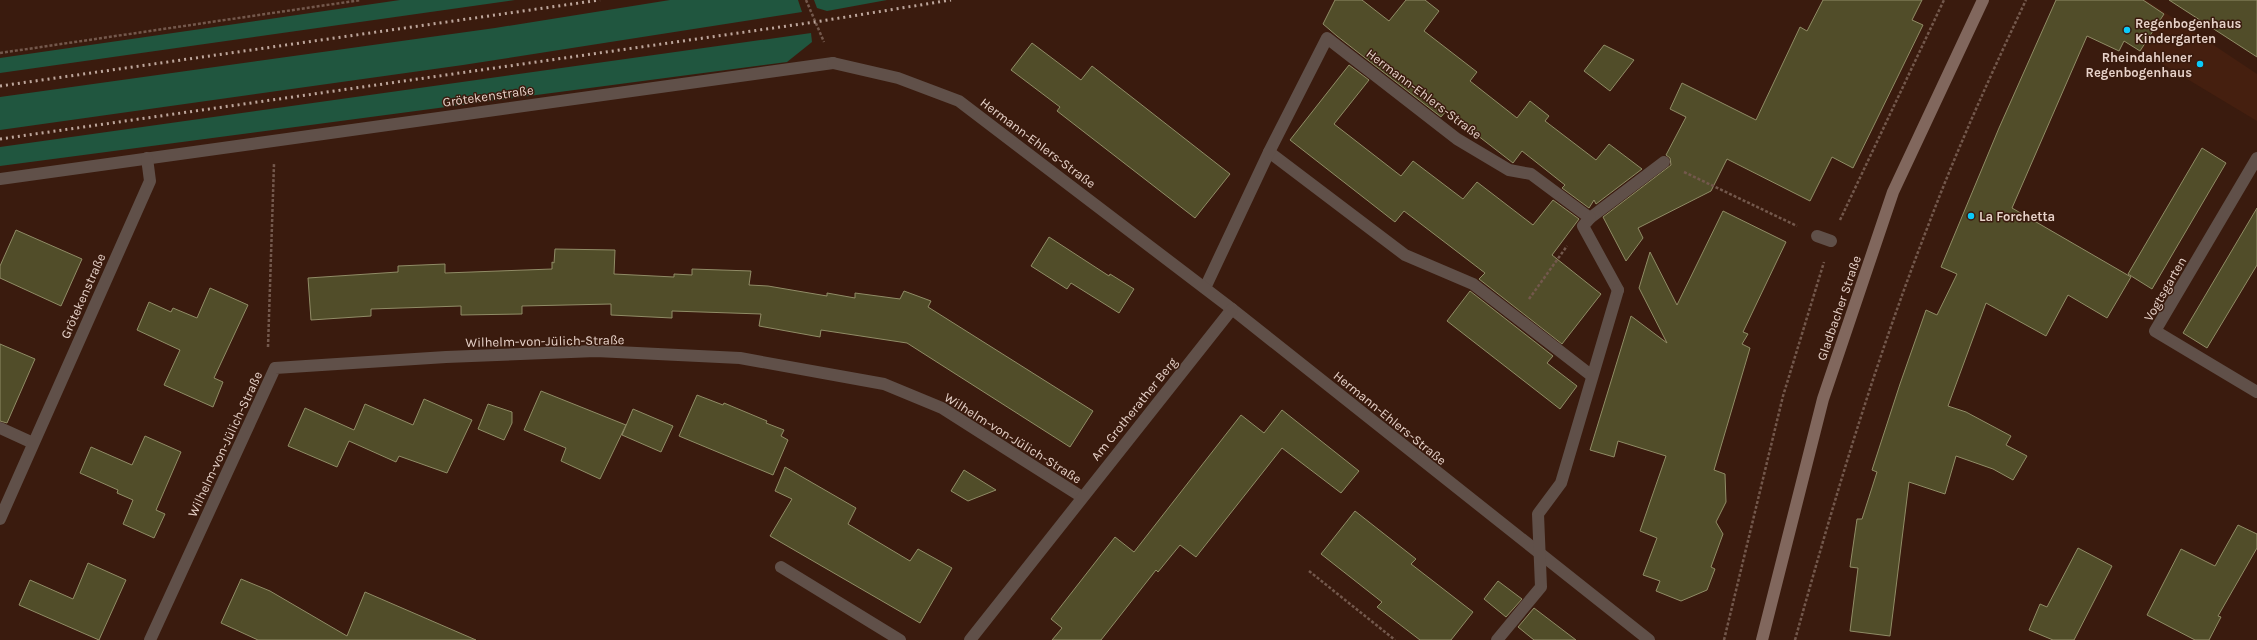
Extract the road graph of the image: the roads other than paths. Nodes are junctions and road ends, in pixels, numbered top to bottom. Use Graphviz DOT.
graph roads {
  1 [pos="1982,0"];
  2 [pos="833,63"];
  3 [pos="1269,152"];
  4 [pos="147,158"];
  5 [pos="2257,158"];
  6 [pos="1664,162"];
  7 [pos="0,179"];
  8 [pos="1586,222"];
  9 [pos="1818,236"];
  10 [pos="1831,241"];
  11 [pos="1205,288"];
  12 [pos="1232,309"];
  13 [pos="1592,376"];
  14 [pos="2257,392"];
  15 [pos="0,428"];
  16 [pos="34,443"];
  17 [pos="1082,497"];
  18 [pos="0,519"];
  19 [pos="1540,554"];
  20 [pos="780,566"];
  21 [pos="150,640"];
  22 [pos="900,640"];
  23 [pos="970,640"];
  24 [pos="1497,640"];
  25 [pos="1649,640"];
  26 [pos="1762,640"];
  1 -- 26 [label="street, Gladbacher Straße"];
  2 -- 4 [label="street, Grötekenstraße"];
  2 -- 11 [label="street, Hermann-Ehlers-Straße"];
  3 -- 8 [label="street, Hermann-Ehlers-Straße"];
  3 -- 11 [label="street, Hermann-Ehlers-Straße"];
  3 -- 13 [label="street"];
  4 -- 7 [label="street, Grötekenstraße"];
  4 -- 16 [label="street, Grötekenstraße"];
  5 -- 14 [label="street, Vogtsgarten"];
  6 -- 8 [label="street"];
  8 -- 13 [label="street, Hermann-Ehlers-Straße"];
  9 -- 10 [label="street"];
  11 -- 12 [label="street, Hermann-Ehlers-Straße"];
  12 -- 17 [label="street, Am Grotherather Berg"];
  12 -- 19 [label="street, Hermann-Ehlers-Straße"];
  13 -- 19 [label="street, Hermann-Ehlers-Straße"];
  15 -- 16 [label="street"];
  16 -- 18 [label="street, Grötekenstraße"];
  17 -- 21 [label="street, Wilhelm-von-Jülich-Straße"];
  17 -- 23 [label="street, Am Grotherather Berg"];
  19 -- 24 [label="street"];
  19 -- 25 [label="street, Hermann-Ehlers-Straße"];
  20 -- 22 [label="street"];
}
